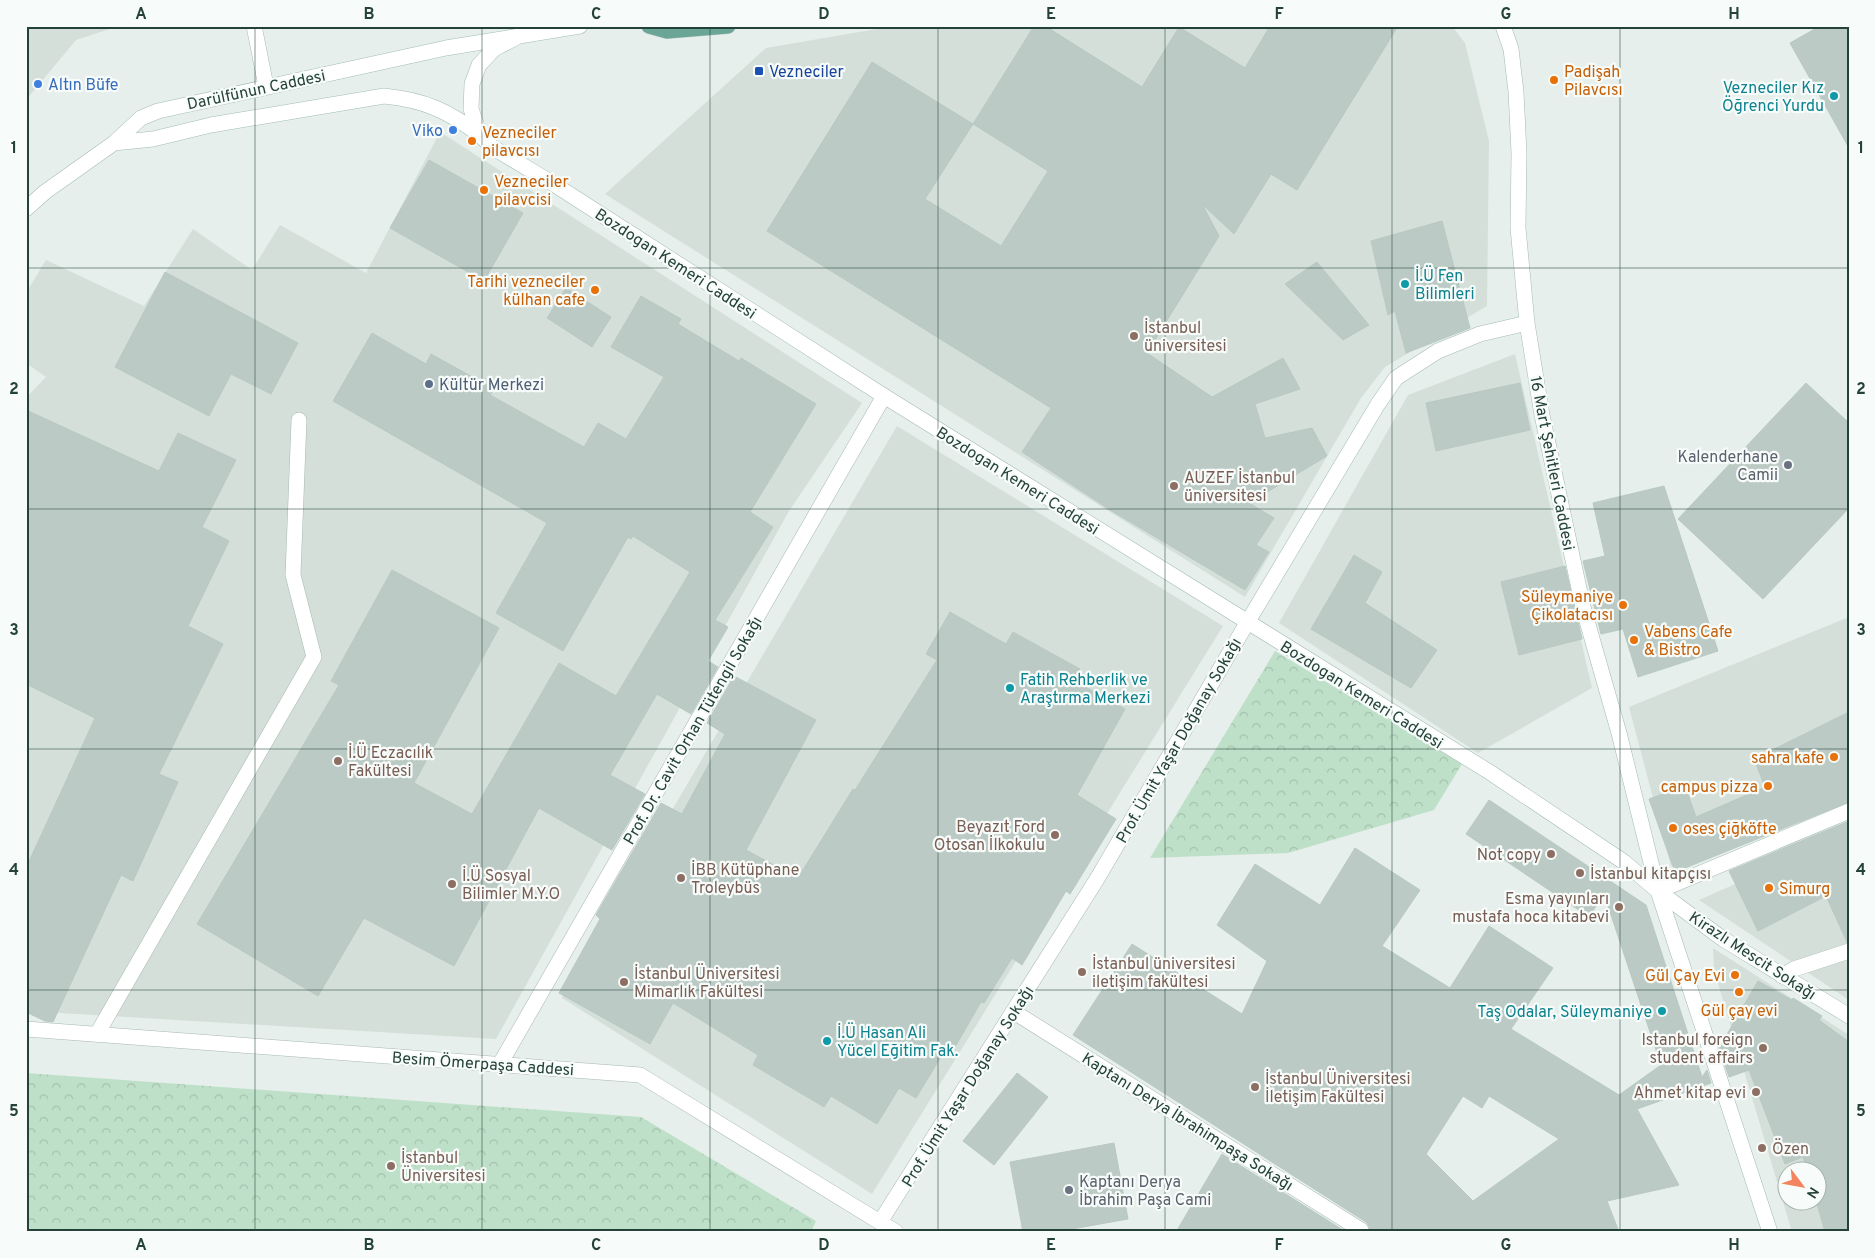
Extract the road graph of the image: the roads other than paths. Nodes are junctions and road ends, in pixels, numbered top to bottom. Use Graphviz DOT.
graph roads {
  1 [pos="254,26"];
  2 [pos="580,26"];
  3 [pos="649,26"];
  4 [pos="728,26"];
  5 [pos="1503,26"];
  6 [pos="517,37"];
  7 [pos="266,86"];
  8 [pos="480,135"];
  9 [pos="114,143"];
  10 [pos="26,209"];
  11 [pos="1527,323"];
  12 [pos="884,396"];
  13 [pos="299,420"];
  14 [pos="1247,623"];
  15 [pos="1849,811"];
  16 [pos="1658,891"];
  17 [pos="1849,951"];
  18 [pos="1782,976"];
  19 [pos="1014,1012"];
  20 [pos="1849,1016"];
  21 [pos="26,1029"];
  22 [pos="97,1034"];
  23 [pos="500,1064"];
  24 [pos="877,1227"];
  25 [pos="896,1232"];
  26 [pos="1360,1232"];
  27 [pos="1770,1232"];
  1 -- 7 [label="street"];
  2 -- 6 [label="street, Darülfünun Caddesi"];
  3 -- 4 [label="main road"];
  5 -- 11 [label="street, 16 Mart Şehitleri Caddesi"];
  6 -- 7 [label="street, Darülfünun Caddesi"];
  6 -- 8 [label="street"];
  7 -- 9 [label="street, Darülfünun Caddesi"];
  8 -- 9 [label="street, Bozdogan Kemeri Caddesi"];
  8 -- 12 [label="street, Bozdogan Kemeri Caddesi"];
  9 -- 10 [label="street, Darülfünun Caddesi"];
  11 -- 14 [label="street, Prof. Ümit Yaşar Doğanay Sokağı"];
  11 -- 16 [label="street, 16 Mart Şehitleri Caddesi"];
  12 -- 14 [label="street, Bozdogan Kemeri Caddesi"];
  12 -- 23 [label="street, Prof. Dr. Cavit Orhan Tütengil Sokağı"];
  13 -- 22 [label="street"];
  14 -- 16 [label="street, Bozdogan Kemeri Caddesi"];
  14 -- 19 [label="street, Prof. Ümit Yaşar Doğanay Sokağı"];
  15 -- 16 [label="street"];
  16 -- 18 [label="street, Kirazlı Mescit Sokağı"];
  16 -- 27 [label="street, 16 Mart Şehitleri Caddesi"];
  17 -- 18 [label="street"];
  18 -- 20 [label="street, Kirazlı Mescit Sokağı"];
  19 -- 24 [label="street, Prof. Ümit Yaşar Doğanay Sokağı"];
  19 -- 26 [label="street, Kaptanı Derya İbrahimpaşa Sokağı"];
  21 -- 22 [label="street, Besim Ömerpaşa Caddesi"];
  22 -- 23 [label="street, Besim Ömerpaşa Caddesi"];
  23 -- 24 [label="street, Besim Ömerpaşa Caddesi"];
  24 -- 25 [label="street, Besim Ömerpaşa Caddesi"];
}
